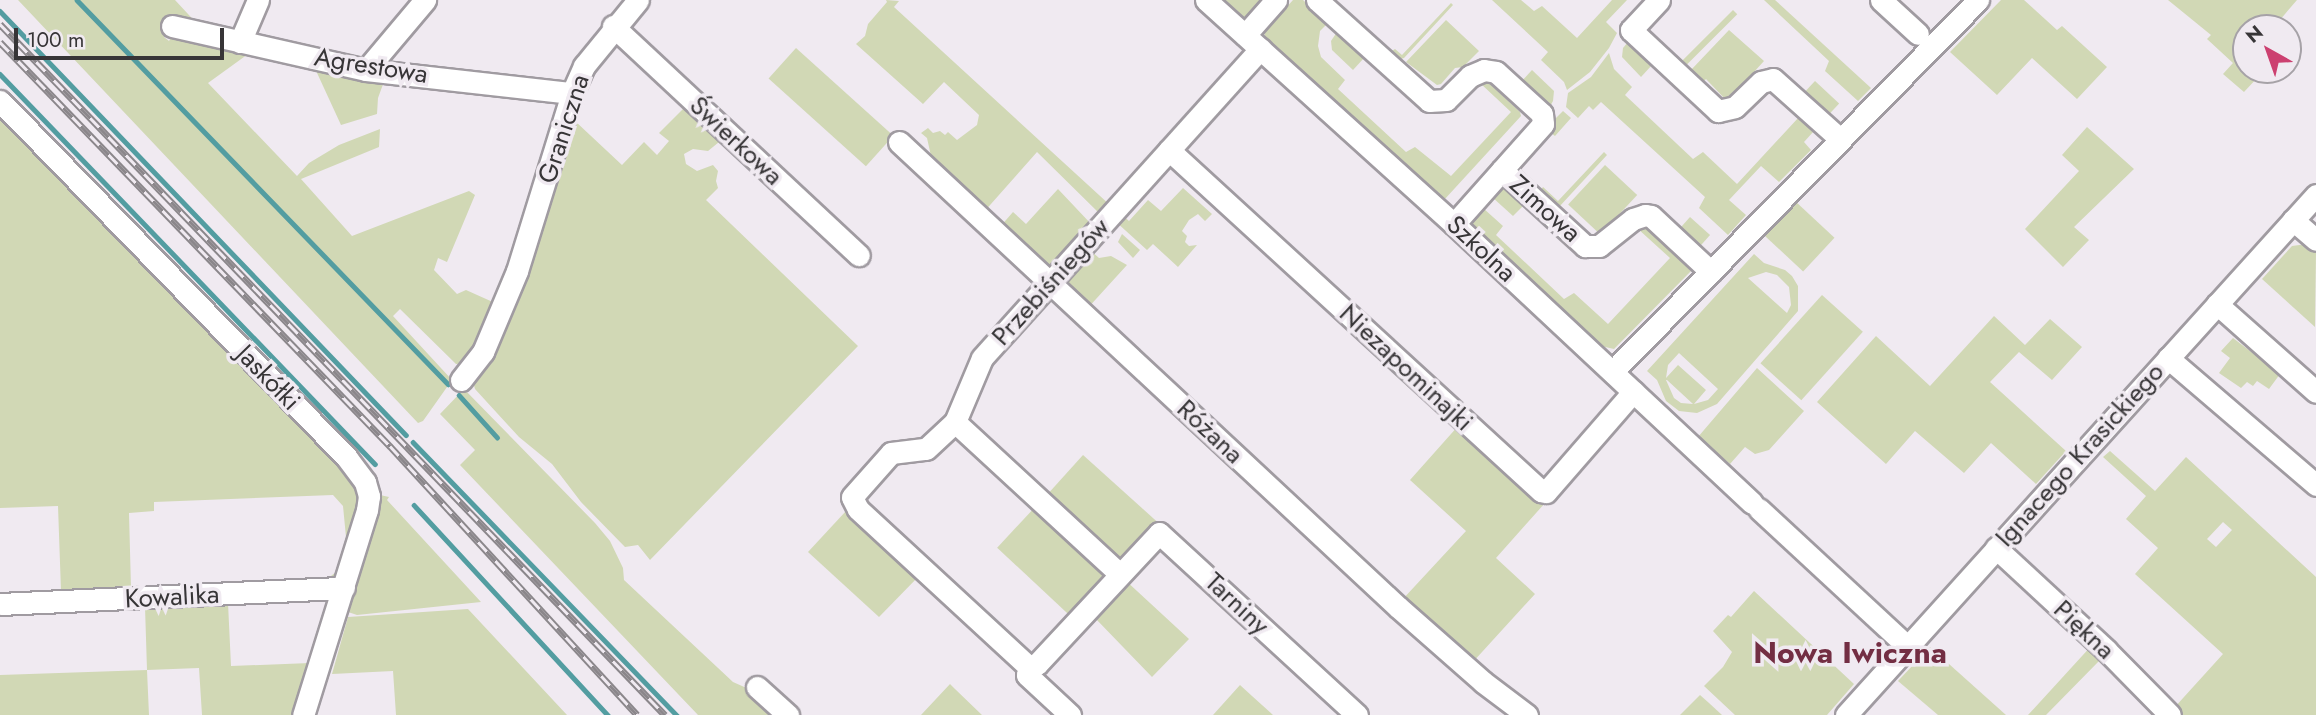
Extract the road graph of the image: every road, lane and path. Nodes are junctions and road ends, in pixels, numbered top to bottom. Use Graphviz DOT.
graph roads {
  1 [pos="258,0"];
  2 [pos="425,0"];
  3 [pos="638,0"];
  4 [pos="1206,0"];
  5 [pos="1276,0"];
  6 [pos="1317,0"];
  7 [pos="1659,0"];
  8 [pos="1881,0"];
  9 [pos="1978,0"];
  10 [pos="172,26"];
  11 [pos="613,26"];
  12 [pos="1918,34"];
  13 [pos="240,41"];
  14 [pos="1253,42"];
  15 [pos="366,69"];
  16 [pos="572,93"];
  17 [pos="0,101"];
  18 [pos="1840,139"];
  19 [pos="898,142"];
  20 [pos="1169,150"];
  21 [pos="1502,170"];
  22 [pos="2316,195"];
  23 [pos="2294,220"];
  24 [pos="1454,224"];
  25 [pos="2316,240"];
  26 [pos="859,256"];
  27 [pos="1711,272"];
  28 [pos="1050,283"];
  29 [pos="2217,304"];
  30 [pos="2168,358"];
  31 [pos="1612,372"];
  32 [pos="461,380"];
  33 [pos="1633,391"];
  34 [pos="2316,392"];
  35 [pos="955,422"];
  36 [pos="2316,485"];
  37 [pos="1996,548"];
  38 [pos="1119,574"];
  39 [pos="344,588"];
  40 [pos="0,604"];
  41 [pos="1907,646"];
  42 [pos="1030,667"];
  43 [pos="757,687"];
  44 [pos="303,715"];
  45 [pos="788,715"];
  46 [pos="1070,715"];
  47 [pos="1357,715"];
  48 [pos="1527,715"];
  49 [pos="1846,715"];
  50 [pos="2170,715"];
  1 -- 13 [label="street"];
  2 -- 15 [label="street"];
  3 -- 11 [label="street, Graniczna"];
  4 -- 14 [label="street, Szkolna"];
  5 -- 14 [label="street, Przebiśniegów"];
  6 -- 21 [label="street, Zimowa"];
  7 -- 18 [label="street"];
  8 -- 12 [label="street"];
  9 -- 18 [label="street"];
  10 -- 13 [label="street, Agrestowa"];
  11 -- 16 [label="street, Graniczna"];
  11 -- 26 [label="street, Świerkowa"];
  13 -- 15 [label="street, Agrestowa"];
  14 -- 20 [label="street, Przebiśniegów"];
  14 -- 24 [label="street, Szkolna"];
  15 -- 16 [label="street, Agrestowa"];
  16 -- 32 [label="street, Graniczna"];
  17 -- 39 [label="street, Jaskółki"];
  18 -- 27 [label="street"];
  19 -- 28 [label="street, Różana"];
  20 -- 28 [label="street, Przebiśniegów"];
  20 -- 33 [label="street, Niezapominajki"];
  21 -- 24 [label="street"];
  21 -- 27 [label="street, Zimowa"];
  22 -- 23 [label="street, Ignacego Krasickiego"];
  23 -- 25 [label="street"];
  23 -- 29 [label="street, Ignacego Krasickiego"];
  24 -- 31 [label="street, Szkolna"];
  27 -- 31 [label="street"];
  28 -- 35 [label="street, Przebiśniegów"];
  28 -- 48 [label="street, Różana"];
  29 -- 30 [label="street, Ignacego Krasickiego"];
  29 -- 34 [label="street"];
  30 -- 36 [label="street"];
  30 -- 37 [label="street, Ignacego Krasickiego"];
  31 -- 33 [label="street, Szkolna"];
  33 -- 41 [label="street, Szkolna"];
  35 -- 38 [label="street"];
  35 -- 42 [label="street, Przebiśniegów"];
  37 -- 41 [label="street, Ignacego Krasickiego"];
  37 -- 50 [label="street, Piękna"];
  38 -- 42 [label="street, Tarniny"];
  38 -- 47 [label="street, Tarniny"];
  39 -- 40 [label="street, Kowalika"];
  39 -- 44 [label="street, Jaskółki"];
  41 -- 49 [label="street, Ignacego Krasickiego"];
  42 -- 46 [label="street"];
  43 -- 45 [label="street"];
}
